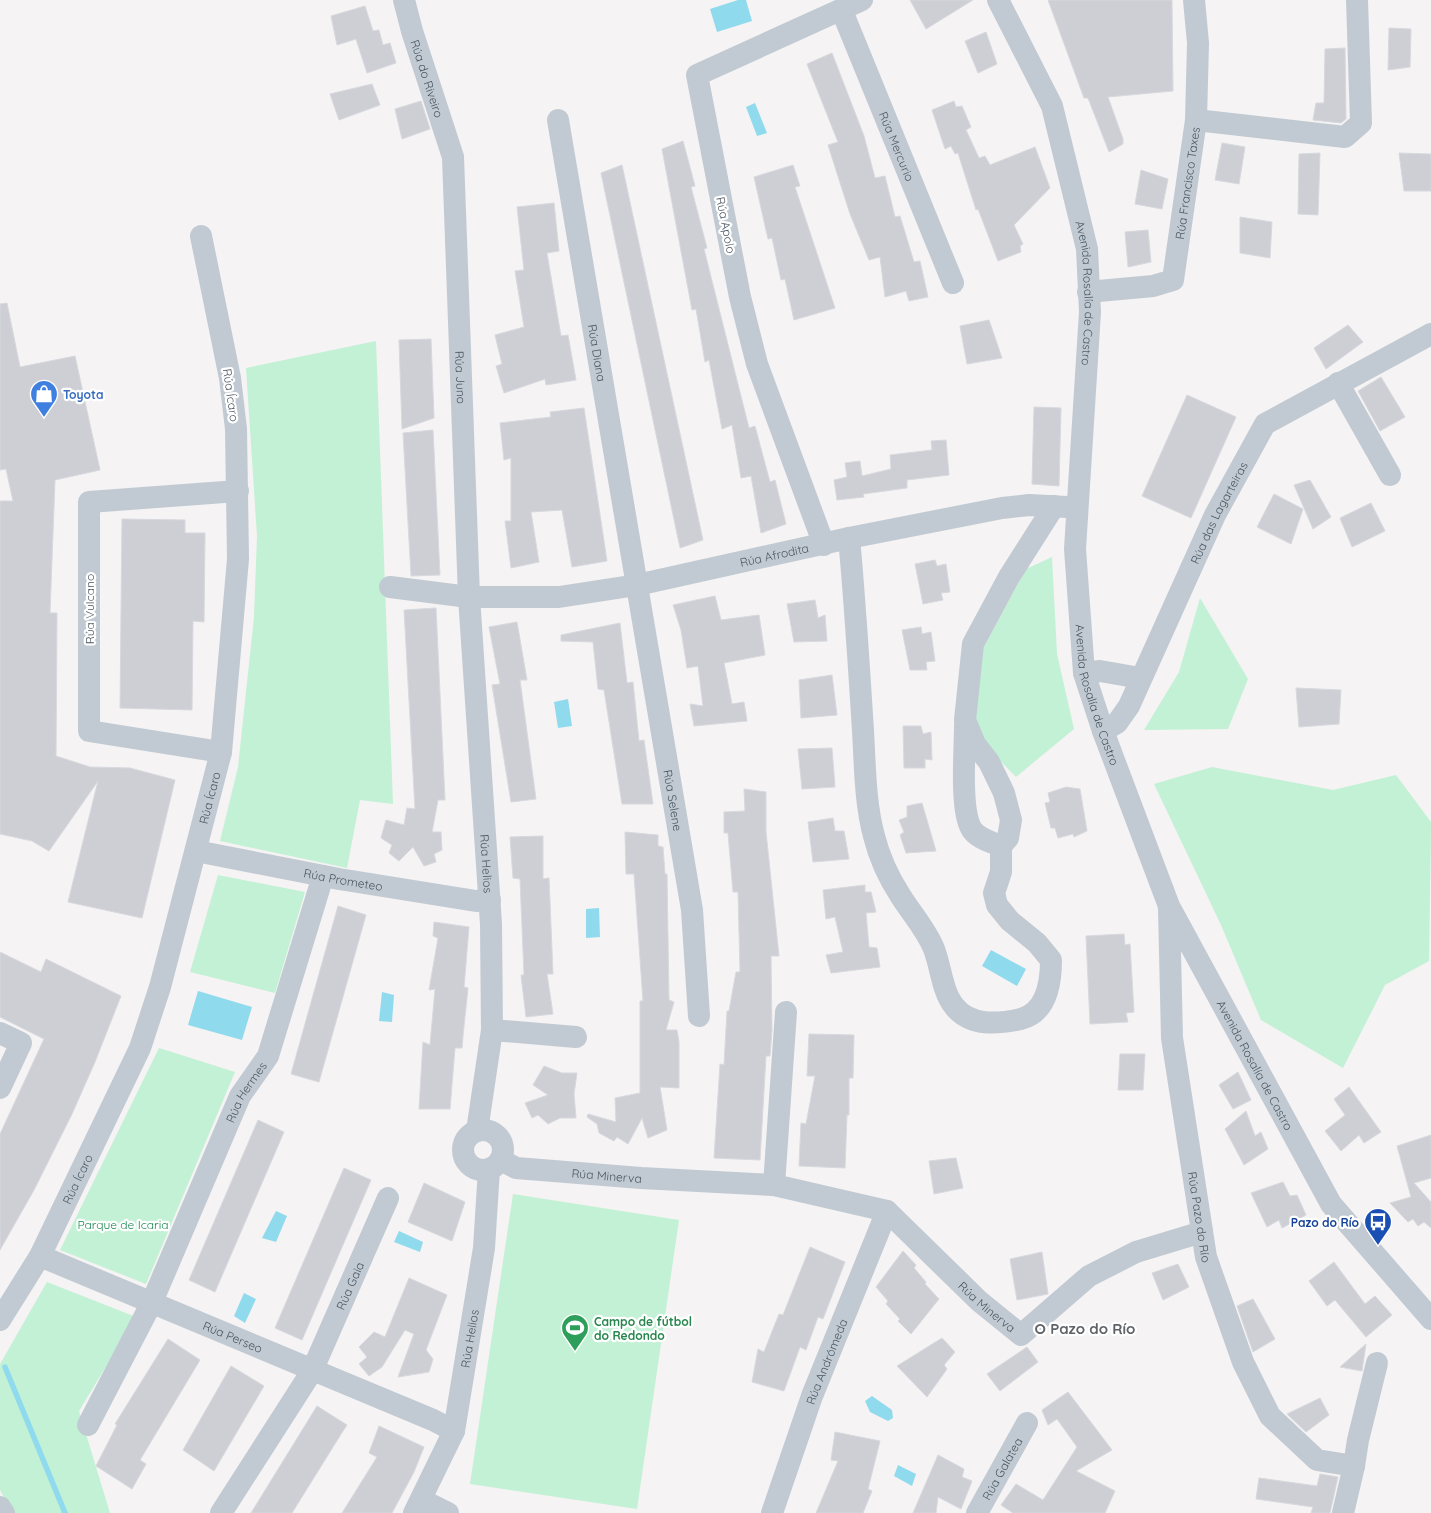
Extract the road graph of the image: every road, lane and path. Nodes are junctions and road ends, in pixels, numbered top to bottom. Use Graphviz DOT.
graph roads {
  1 [pos="404,0"];
  2 [pos="862,0"];
  3 [pos="998,0"];
  4 [pos="1194,0"];
  5 [pos="1357,0"];
  6 [pos="842,11"];
  7 [pos="558,120"];
  8 [pos="1196,120"];
  9 [pos="453,156"];
  10 [pos="201,236"];
  11 [pos="953,283"];
  12 [pos="1088,292"];
  13 [pos="1431,334"];
  14 [pos="1338,383"];
  15 [pos="1390,475"];
  16 [pos="238,491"];
  17 [pos="1054,506"];
  18 [pos="1078,507"];
  19 [pos="849,538"];
  20 [pos="824,544"];
  21 [pos="637,586"];
  22 [pos="390,587"];
  23 [pos="469,597"];
  24 [pos="1084,672"];
  25 [pos="1140,678"];
  26 [pos="965,720"];
  27 [pos="1103,731"];
  28 [pos="221,752"];
  29 [pos="1000,846"];
  30 [pos="196,851"];
  31 [pos="323,876"];
  32 [pos="490,900"];
  33 [pos="1169,906"];
  34 [pos="786,1012"];
  35 [pos="699,1016"];
  36 [pos="492,1030"];
  37 [pos="0,1033"];
  38 [pos="576,1037"];
  39 [pos="0,1088"];
  40 [pos="477,1130"];
  41 [pos="495,1165"];
  42 [pos="774,1185"];
  43 [pos="388,1198"];
  44 [pos="887,1211"];
  45 [pos="1202,1232"];
  46 [pos="40,1256"];
  47 [pos="152,1302"];
  48 [pos="1431,1319"];
  49 [pos="0,1320"];
  50 [pos="1378,1363"];
  51 [pos="312,1371"];
  52 [pos="1027,1423"];
  53 [pos="88,1425"];
  54 [pos="454,1431"];
  55 [pos="1354,1466"];
  56 [pos="0,1506"];
  57 [pos="418,1506"];
  58 [pos="4,1513"];
  59 [pos="221,1513"];
  60 [pos="448,1513"];
  61 [pos="772,1513"];
  62 [pos="977,1513"];
  63 [pos="1343,1513"];
  1 -- 9 [label="street, Rúa do Riveiro"];
  2 -- 6 [label="street, Rúa Apolo"];
  3 -- 12 [label="street, Avenida Rosalía de Castro"];
  4 -- 8 [label="street, Rúa Francisco Taxes"];
  5 -- 8 [label="street"];
  6 -- 11 [label="street, Rúa Mercurio"];
  6 -- 20 [label="street, Rúa Apolo"];
  7 -- 21 [label="street, Rúa Diana"];
  8 -- 12 [label="street, Rúa Francisco Taxes"];
  9 -- 23 [label="street, Rúa Juno"];
  10 -- 16 [label="street, Rúa Ícaro"];
  12 -- 18 [label="street, Avenida Rosalía de Castro"];
  13 -- 14 [label="street, Rúa das Lagarteiras"];
  14 -- 15 [label="street"];
  14 -- 25 [label="street, Rúa das Lagarteiras"];
  16 -- 28 [label="street, Rúa Ícaro"];
  16 -- 28 [label="street, Rúa Vulcano"];
  17 -- 18 [label="street, Rúa Afrodita"];
  17 -- 19 [label="street, Rúa Afrodita"];
  17 -- 26 [label="street"];
  18 -- 24 [label="street, Avenida Rosalía de Castro"];
  19 -- 20 [label="street, Rúa Afrodita"];
  19 -- 29 [label="street"];
  20 -- 21 [label="street, Rúa Afrodita"];
  21 -- 23 [label="street, Rúa Afrodita"];
  21 -- 35 [label="street, Rúa Selene"];
  22 -- 23 [label="street, Rúa Afrodita"];
  23 -- 32 [label="street, Rúa Helios"];
  24 -- 25 [label="street"];
  24 -- 27 [label="street, Avenida Rosalía de Castro"];
  25 -- 27 [label="street, Rúa das Lagarteiras"];
  26 -- 29 [label="street"];
  26 -- 29 [label="street"];
  27 -- 33 [label="street, Avenida Rosalía de Castro"];
  28 -- 30 [label="street, Rúa Ícaro"];
  30 -- 31 [label="street, Rúa Prometeo"];
  30 -- 46 [label="street, Rúa Ícaro"];
  31 -- 32 [label="street, Rúa Prometeo"];
  31 -- 47 [label="street, Rúa Hermes"];
  32 -- 36 [label="street, Rúa Helios"];
  33 -- 45 [label="street, Rúa Pazo do Río"];
  33 -- 48 [label="street, Avenida Rosalía de Castro"];
  34 -- 42 [label="street"];
  36 -- 38 [label="street"];
  36 -- 40 [label="street, Rúa Helios"];
  37 -- 39 [label="street"];
  40 -- 41 [label="street, Rúa Helios"];
  40 -- 41 [label="street, Rúa Helios"];
  41 -- 42 [label="street, Rúa Minerva"];
  41 -- 54 [label="street, Rúa Helios"];
  42 -- 44 [label="street, Rúa Minerva"];
  43 -- 51 [label="street, Rúa Gaia"];
  44 -- 45 [label="street, Rúa Minerva"];
  44 -- 61 [label="street, Rúa Andrómeda"];
  45 -- 55 [label="street, Rúa Pazo do Río"];
  46 -- 47 [label="street, Rúa Perseo"];
  46 -- 49 [label="street, Rúa Ícaro"];
  47 -- 51 [label="street, Rúa Perseo"];
  47 -- 53 [label="street"];
  50 -- 55 [label="street"];
  51 -- 54 [label="street, Rúa Perseo"];
  51 -- 59 [label="street"];
  52 -- 62 [label="street, Rúa Galatea"];
  54 -- 57 [label="street, Rúa Helios"];
  55 -- 63 [label="street"];
  56 -- 58 [label="street"];
  57 -- 60 [label="street"];
}
